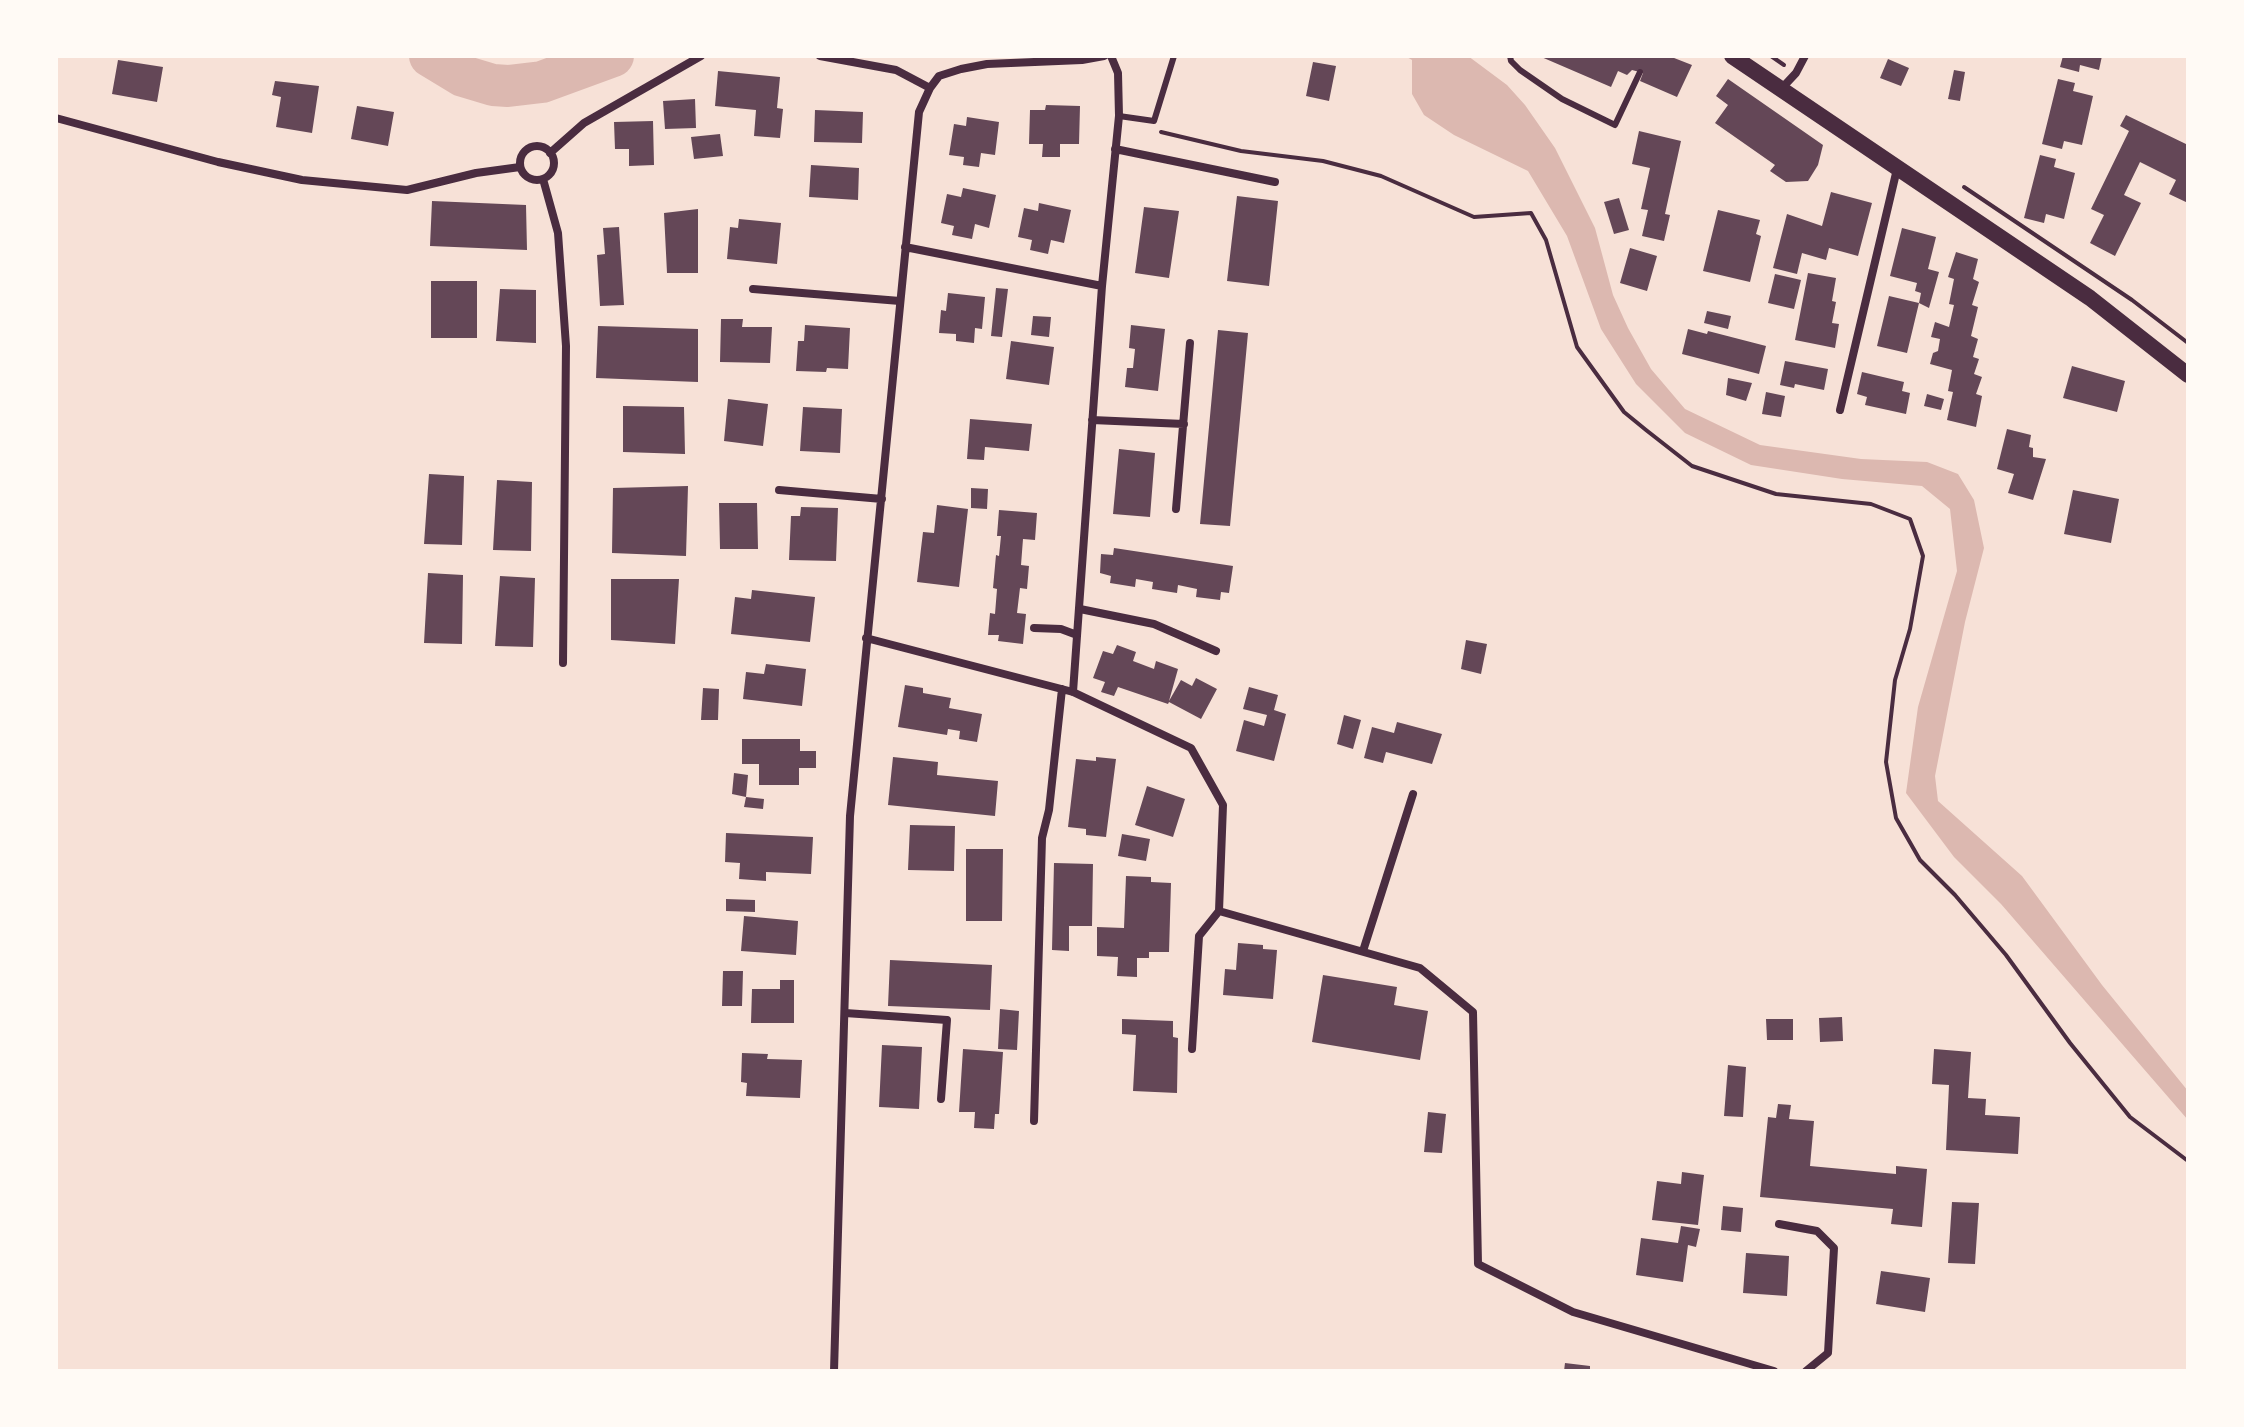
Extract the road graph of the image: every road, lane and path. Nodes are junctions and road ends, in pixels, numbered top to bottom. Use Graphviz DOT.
graph roads {
  1 [pos="701,56"];
  2 [pos="820,56"];
  3 [pos="1104,56"];
  4 [pos="1111,56"];
  5 [pos="1174,56"];
  6 [pos="1510,56"];
  7 [pos="1732,56"];
  8 [pos="1805,56"];
  9 [pos="1640,72"];
  10 [pos="930,88"];
  11 [pos="1782,88"];
  12 [pos="1119,116"];
  13 [pos="56,118"];
  14 [pos="1118,126"];
  15 [pos="1115,149"];
  16 [pos="550,153"];
  17 [pos="520,167"];
  18 [pos="1898,168"];
  19 [pos="543,179"];
  20 [pos="1275,182"];
  21 [pos="905,247"];
  22 [pos="1102,286"];
  23 [pos="753,289"];
  24 [pos="900,301"];
  25 [pos="1190,343"];
  26 [pos="2188,375"];
  27 [pos="1840,410"];
  28 [pos="1092,420"];
  29 [pos="1184,424"];
  30 [pos="779,490"];
  31 [pos="882,499"];
  32 [pos="1176,509"];
  33 [pos="1080,609"];
  34 [pos="1034,628"];
  35 [pos="1077,635"];
  36 [pos="866,638"];
  37 [pos="1216,651"];
  38 [pos="563,663"];
  39 [pos="1062,689"];
  40 [pos="1073,692"];
  41 [pos="1413,794"];
  42 [pos="1219,911"];
  43 [pos="1363,951"];
  44 [pos="845,1013"];
  45 [pos="1192,1049"];
  46 [pos="941,1099"];
  47 [pos="1034,1121"];
  48 [pos="2188,1161"];
  49 [pos="1779,1224"];
  50 [pos="834,1371"];
  51 [pos="1774,1371"];
  52 [pos="1806,1371"];
  1 -- 16 [label="street"];
  2 -- 10 [label="street"];
  3 -- 10 [label="street"];
  4 -- 12 [label="street"];
  5 -- 12 [label="lane"];
  6 -- 9 [label="lane"];
  7 -- 11 [label="main road"];
  8 -- 11 [label="street"];
  10 -- 21 [label="street"];
  11 -- 18 [label="main road"];
  12 -- 14 [label="street"];
  13 -- 17 [label="street"];
  14 -- 15 [label="street"];
  14 -- 48 [label="path"];
  15 -- 20 [label="street"];
  15 -- 22 [label="street"];
  16 -- 17 [label="street"];
  16 -- 19 [label="street"];
  17 -- 19 [label="street"];
  18 -- 26 [label="main road"];
  18 -- 27 [label="street"];
  19 -- 38 [label="street"];
  21 -- 22 [label="street"];
  21 -- 24 [label="street"];
  22 -- 28 [label="street"];
  23 -- 24 [label="street"];
  24 -- 31 [label="street"];
  25 -- 29 [label="street"];
  28 -- 29 [label="street"];
  28 -- 33 [label="street"];
  29 -- 32 [label="street"];
  30 -- 31 [label="street"];
  31 -- 36 [label="street"];
  33 -- 35 [label="street"];
  33 -- 37 [label="street"];
  34 -- 35 [label="street"];
  35 -- 40 [label="street"];
  36 -- 39 [label="street"];
  36 -- 44 [label="street"];
  39 -- 40 [label="street"];
  39 -- 47 [label="street"];
  40 -- 42 [label="street"];
  41 -- 43 [label="street"];
  42 -- 43 [label="street"];
  42 -- 45 [label="street"];
  43 -- 51 [label="street"];
  44 -- 46 [label="street"];
  44 -- 50 [label="street"];
  49 -- 52 [label="street"];
}
